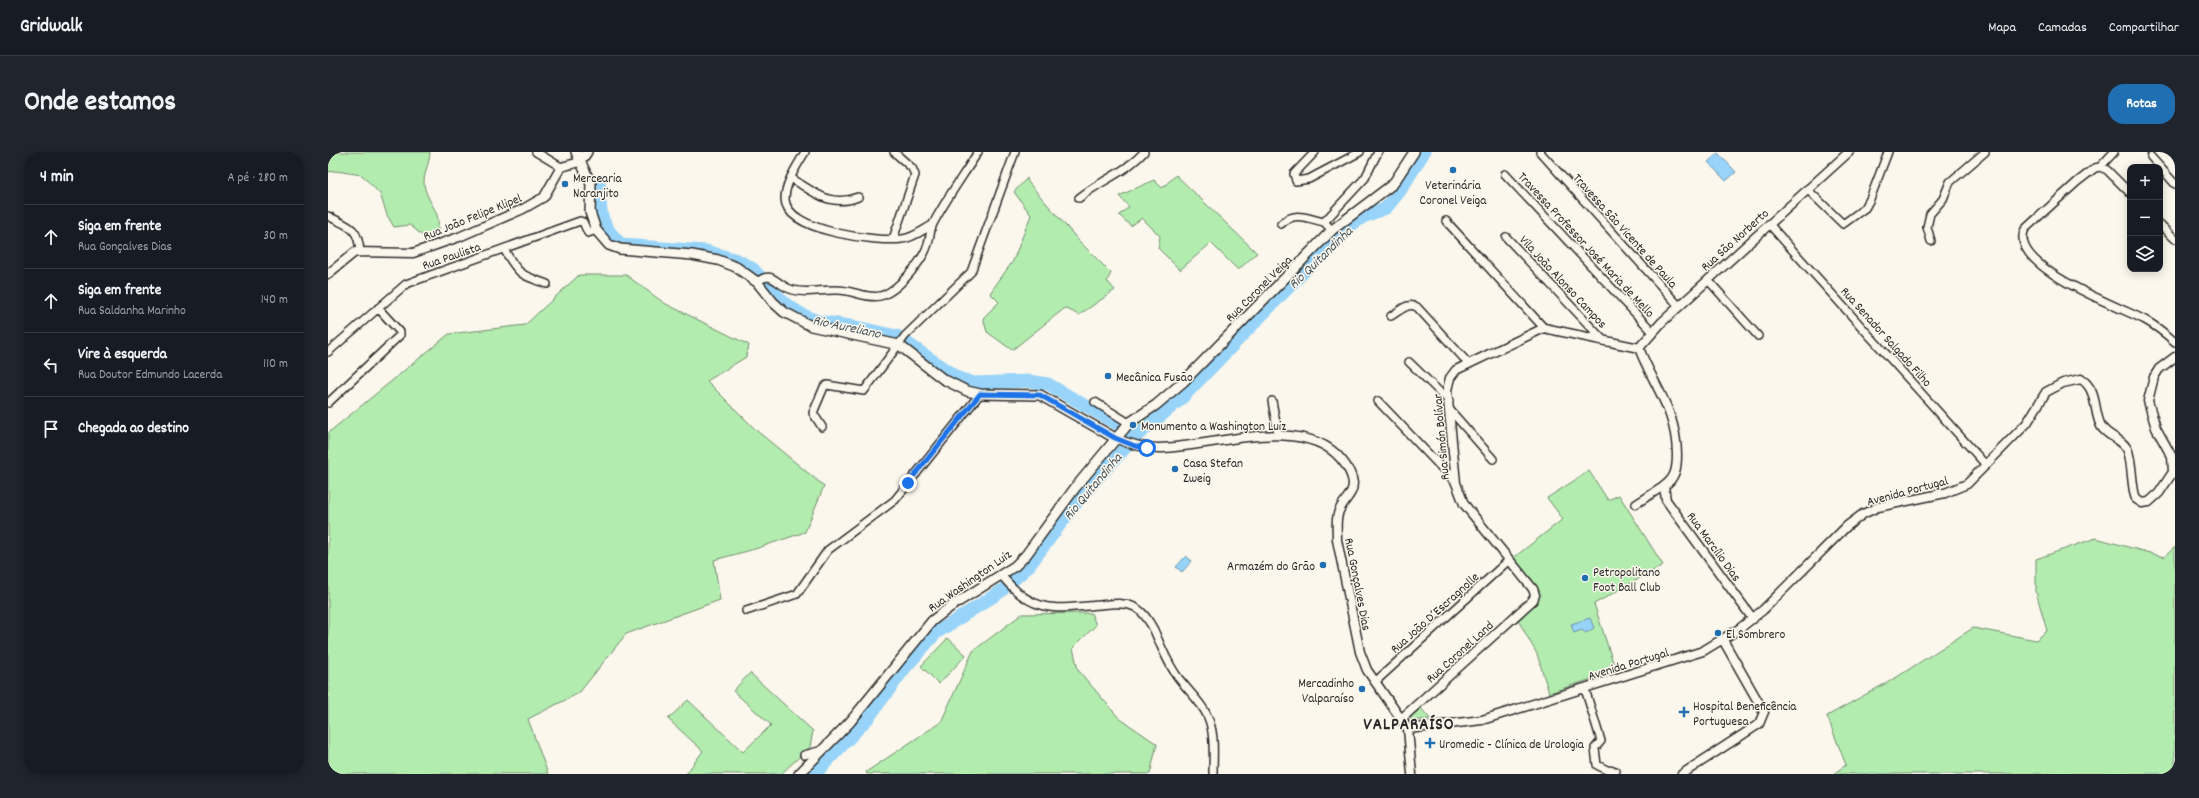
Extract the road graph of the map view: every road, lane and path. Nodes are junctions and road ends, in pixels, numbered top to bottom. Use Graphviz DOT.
graph roads {
  1 [pos="536,152"];
  2 [pos="576,152"];
  3 [pos="587,152"];
  4 [pos="805,152"];
  5 [pos="894,152"];
  6 [pos="978,152"];
  7 [pos="1015,152"];
  8 [pos="1144,152"];
  9 [pos="1315,152"];
  10 [pos="1360,152"];
  11 [pos="1378,152"];
  12 [pos="1414,152"];
  13 [pos="1540,152"];
  14 [pos="1850,152"];
  15 [pos="1888,152"];
  16 [pos="1985,152"];
  17 [pos="2114,152"];
  18 [pos="2151,157"];
  19 [pos="580,162"];
  20 [pos="2157,164"];
  21 [pos="561,167"];
  22 [pos="2100,167"];
  23 [pos="2163,170"];
  24 [pos="1505,174"];
  25 [pos="791,178"];
  26 [pos="2175,184"];
  27 [pos="1807,189"];
  28 [pos="2127,190"];
  29 [pos="858,197"];
  30 [pos="1079,198"];
  31 [pos="328,216"];
  32 [pos="1446,221"];
  33 [pos="1324,222"];
  34 [pos="1281,224"];
  35 [pos="1769,224"];
  36 [pos="932,225"];
  37 [pos="2163,227"];
  38 [pos="596,230"];
  39 [pos="1332,230"];
  40 [pos="1506,237"];
  41 [pos="2175,239"];
  42 [pos="893,240"];
  43 [pos="1931,240"];
  44 [pos="504,249"];
  45 [pos="360,252"];
  46 [pos="328,274"];
  47 [pos="1708,280"];
  48 [pos="757,282"];
  49 [pos="547,284"];
  50 [pos="1679,306"];
  51 [pos="378,308"];
  52 [pos="1391,316"];
  53 [pos="1544,328"];
  54 [pos="1652,331"];
  55 [pos="1758,336"];
  56 [pos="1604,341"];
  57 [pos="2175,342"];
  58 [pos="899,345"];
  59 [pos="1639,348"];
  60 [pos="328,352"];
  61 [pos="2175,357"];
  62 [pos="1409,362"];
  63 [pos="1468,362"];
  64 [pos="980,394"];
  65 [pos="1272,401"];
  66 [pos="1448,401"];
  67 [pos="1095,402"];
  68 [pos="1378,402"];
  69 [pos="328,403"];
  70 [pos="1450,410"];
  71 [pos="1129,423"];
  72 [pos="822,427"];
  73 [pos="1278,434"];
  74 [pos="1115,438"];
  75 [pos="1492,459"];
  76 [pos="1986,465"];
  77 [pos="1456,483"];
  78 [pos="1664,486"];
  79 [pos="1636,504"];
  80 [pos="1509,560"];
  81 [pos="1002,576"];
  82 [pos="1533,600"];
  83 [pos="746,611"];
  84 [pos="1753,619"];
  85 [pos="1722,640"];
  86 [pos="1375,682"];
  87 [pos="1585,689"];
  88 [pos="1401,719"];
  89 [pos="1408,729"];
  90 [pos="826,748"];
  91 [pos="804,755"];
  92 [pos="1616,771"];
  93 [pos="799,774"];
  94 [pos="1213,774"];
  95 [pos="1412,774"];
  96 [pos="1682,774"];
  1 -- 21 [label="street"];
  2 -- 19 [label="main road"];
  3 -- 19 [label="main road"];
  4 -- 25 [label="street"];
  5 -- 42 [label="street"];
  6 -- 36 [label="street"];
  7 -- 58 [label="street"];
  8 -- 30 [label="street"];
  9 -- 10 [label="street"];
  11 -- 33 [label="street"];
  12 -- 39 [label="main road, Rua Coronel Veiga"];
  13 -- 50 [label="street, Travessa São Vicente de Paula"];
  14 -- 27 [label="street, Rua São Norberto"];
  15 -- 27 [label="street"];
  16 -- 43 [label="street"];
  17 -- 22 [label="street"];
  18 -- 20 [label="street"];
  19 -- 21 [label="street"];
  19 -- 38 [label="main road"];
  21 -- 45 [label="street, Rua João Felipe Klipel"];
  22 -- 28 [label="street"];
  22 -- 57 [label="street"];
  23 -- 26 [label="street"];
  24 -- 54 [label="street, Travessa Professor José Maria de Mello"];
  25 -- 29 [label="street"];
  25 -- 42 [label="street"];
  27 -- 35 [label="street, Rua São Norberto"];
  31 -- 45 [label="street"];
  32 -- 53 [label="street"];
  33 -- 34 [label="street"];
  33 -- 39 [label="street"];
  35 -- 47 [label="street, Rua São Norberto"];
  35 -- 76 [label="street, Rua Senador Salgado Filho"];
  36 -- 42 [label="street"];
  36 -- 48 [label="street"];
  37 -- 41 [label="street"];
  38 -- 44 [label="street, Rua Paulista"];
  38 -- 48 [label="main road"];
  39 -- 71 [label="main road, Rua Coronel Veiga"];
  40 -- 56 [label="street, Vila João Alonso Campos"];
  44 -- 49 [label="street"];
  44 -- 51 [label="street, Rua Paulista"];
  45 -- 46 [label="street"];
  47 -- 50 [label="street, Rua São Norberto"];
  47 -- 55 [label="street"];
  48 -- 58 [label="main road"];
  50 -- 54 [label="street, Rua São Norberto"];
  51 -- 60 [label="street, Rua Paulista"];
  51 -- 69 [label="street"];
  52 -- 63 [label="street"];
  53 -- 56 [label="street"];
  53 -- 63 [label="street, Rua Simón Bolívar"];
  54 -- 59 [label="street, Rua São Norberto"];
  56 -- 59 [label="street"];
  58 -- 64 [label="main road"];
  58 -- 72 [label="street"];
  59 -- 78 [label="street"];
  61 -- 76 [label="street, Avenida Portugal"];
  62 -- 66 [label="street"];
  63 -- 66 [label="street, Rua Simón Bolívar"];
  64 -- 74 [label="main road"];
  64 -- 83 [label="street"];
  65 -- 73 [label="street"];
  66 -- 70 [label="street, Rua Simón Bolívar"];
  67 -- 71 [label="street"];
  68 -- 77 [label="street"];
  70 -- 75 [label="street"];
  70 -- 77 [label="street, Rua Simón Bolívar"];
  71 -- 74 [label="main road, Rua Coronel Veiga"];
  73 -- 74 [label="street, Rua Gonçalves Dias"];
  73 -- 86 [label="street, Rua Gonçalves Dias"];
  74 -- 81 [label="main road, Rua Washington Luiz"];
  76 -- 84 [label="street, Avenida Portugal"];
  77 -- 80 [label="street, Rua Simón Bolívar"];
  78 -- 79 [label="street"];
  78 -- 84 [label="street, Rua Marcílio Dias"];
  80 -- 82 [label="street, Rua Simón Bolívar"];
  80 -- 86 [label="street, Rua João D´Escragnolle"];
  81 -- 90 [label="main road, Rua Washington Luiz"];
  81 -- 94 [label="street"];
  82 -- 88 [label="street, Rua Coronel Land"];
  84 -- 85 [label="street, Avenida Portugal"];
  85 -- 87 [label="street, Avenida Portugal"];
  85 -- 96 [label="street"];
  86 -- 88 [label="street, Rua Gonçalves Dias"];
  87 -- 89 [label="street, Avenida Portugal"];
  87 -- 92 [label="street"];
  88 -- 89 [label="street, Rua Gonçalves Dias"];
  89 -- 95 [label="street, Rua Gonçalves Dias"];
  90 -- 91 [label="street"];
  90 -- 93 [label="main road, Rua Washington Luiz"];
}
